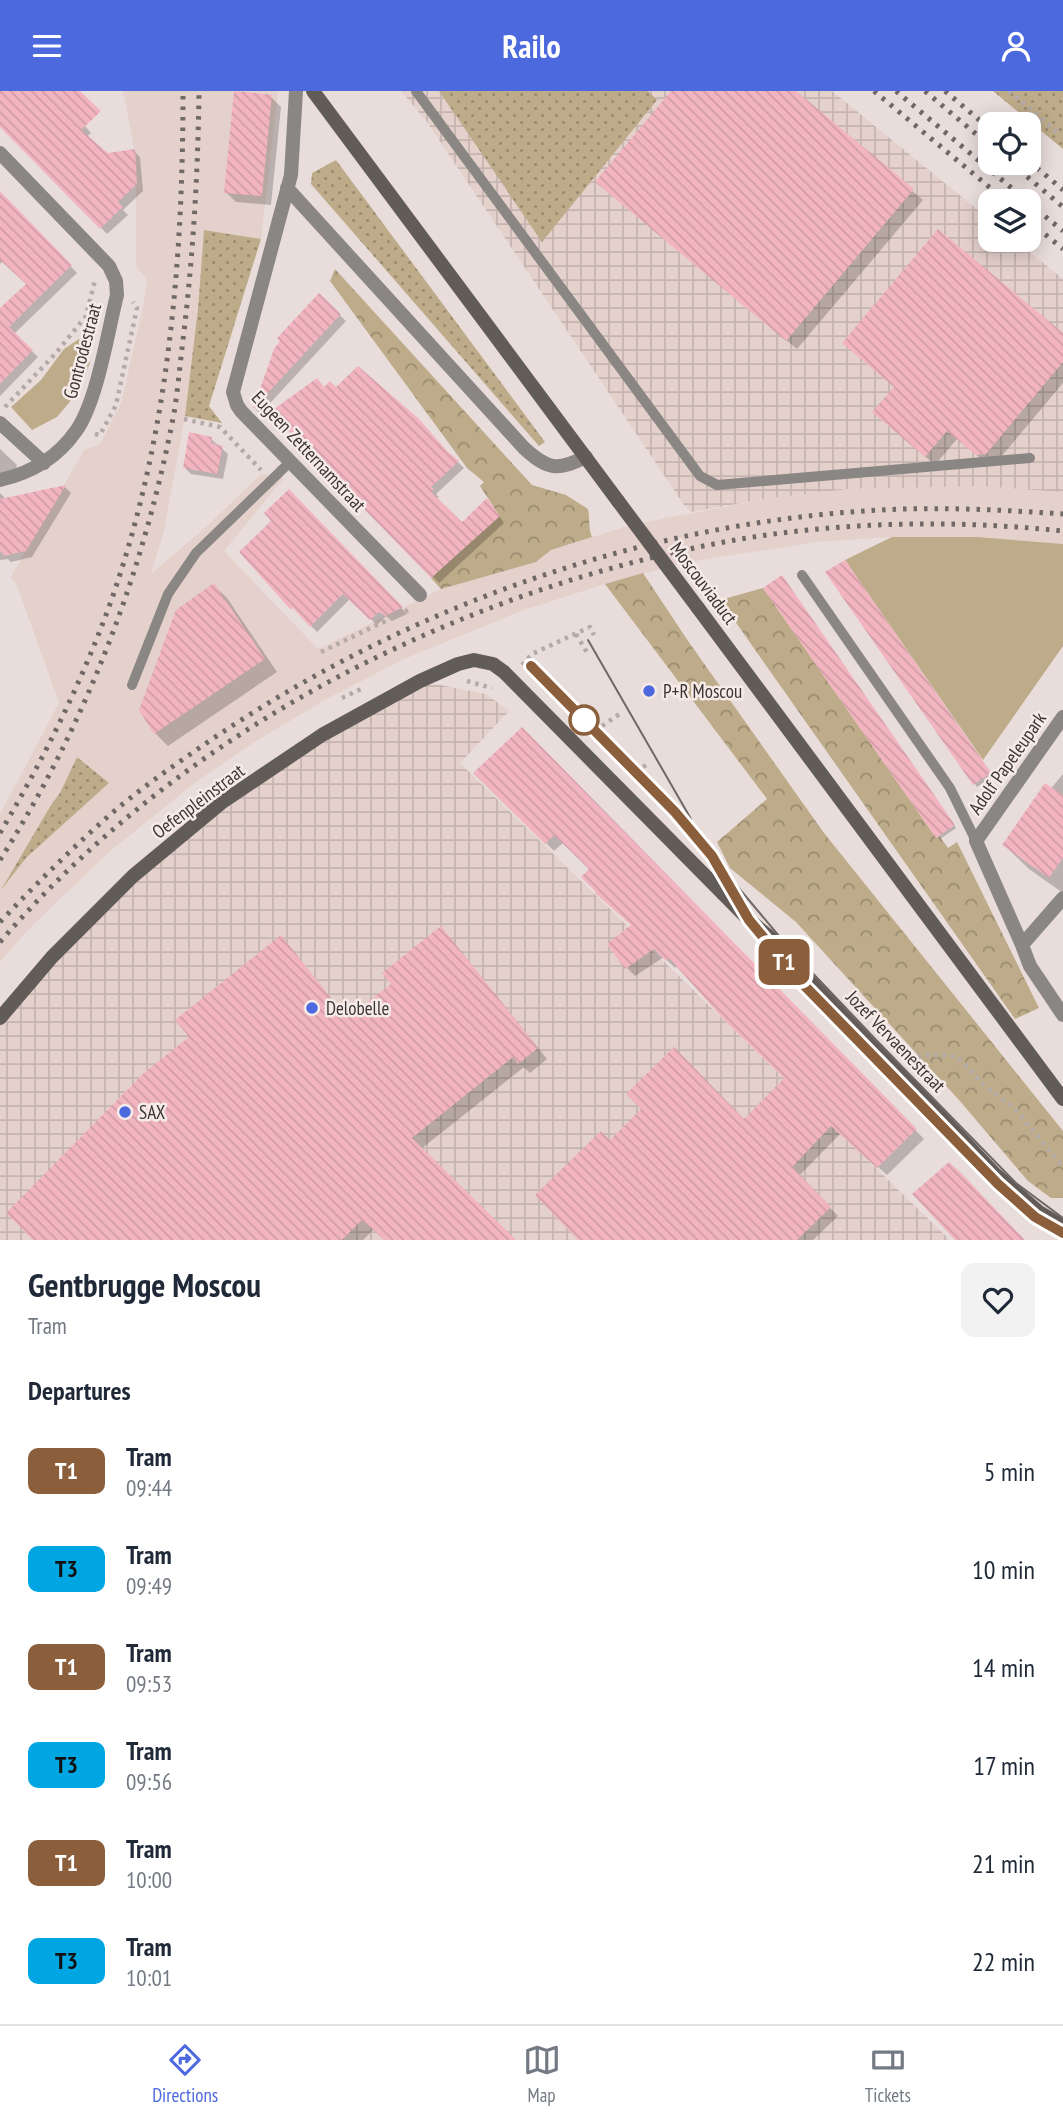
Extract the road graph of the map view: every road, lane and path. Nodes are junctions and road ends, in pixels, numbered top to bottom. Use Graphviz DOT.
graph roads {
  1 [pos="296,91"];
  2 [pos="313,91"];
  3 [pos="416,91"];
  4 [pos="1009,91"];
  5 [pos="1057,132"];
  6 [pos="0,153"];
  7 [pos="288,188"];
  8 [pos="103,260"];
  9 [pos="0,412"];
  10 [pos="184,419"];
  11 [pos="0,423"];
  12 [pos="586,457"];
  13 [pos="1030,458"];
  14 [pos="290,462"];
  15 [pos="44,463"];
  16 [pos="0,480"];
  17 [pos="802,575"];
  18 [pos="420,596"];
  19 [pos="576,634"];
  20 [pos="321,652"];
  21 [pos="588,654"];
  22 [pos="458,664"];
  23 [pos="132,685"];
  24 [pos="621,713"];
  25 [pos="1063,717"];
  26 [pos="602,726"];
  27 [pos="649,763"];
  28 [pos="643,767"];
  29 [pos="975,841"];
  30 [pos="1063,898"];
  31 [pos="1022,945"];
  32 [pos="1063,1015"];
  33 [pos="0,1018"];
  34 [pos="893,1067"];
  35 [pos="1063,1099"];
  36 [pos="1063,1167"];
  37 [pos="1063,1226"];
  1 -- 7 [label="street, Eugeen Zetternamstraat"];
  2 -- 12 [label="street, Moscouviaduct"];
  3 -- 13 [label="lane"];
  4 -- 5 [label="path"];
  6 -- 8 [label="street, Gontrodestraat"];
  7 -- 12 [label="street"];
  7 -- 14 [label="street, Eugeen Zetternamstraat"];
  8 -- 9 [label="path"];
  8 -- 15 [label="street, Gontrodestraat"];
  10 -- 14 [label="path"];
  11 -- 15 [label="street"];
  12 -- 35 [label="street, Moscouviaduct, bridge"];
  14 -- 18 [label="street, Eugeen Zetternamstraat"];
  14 -- 23 [label="lane"];
  15 -- 16 [label="street"];
  17 -- 29 [label="lane"];
  18 -- 20 [label="path"];
  19 -- 21 [label="path"];
  22 -- 33 [label="street, Oefenpleinstraat"];
  22 -- 34 [label="street, Jozef Vervaenestraat"];
  24 -- 26 [label="path"];
  25 -- 29 [label="street, Adolf Papeleupark"];
  27 -- 28 [label="path"];
  29 -- 31 [label="street, Adolf Papeleupark"];
  30 -- 31 [label="street"];
  31 -- 32 [label="street, Adolf Papeleupark"];
  34 -- 36 [label="path"];
  34 -- 37 [label="street, Jozef Vervaenestraat"];
}
